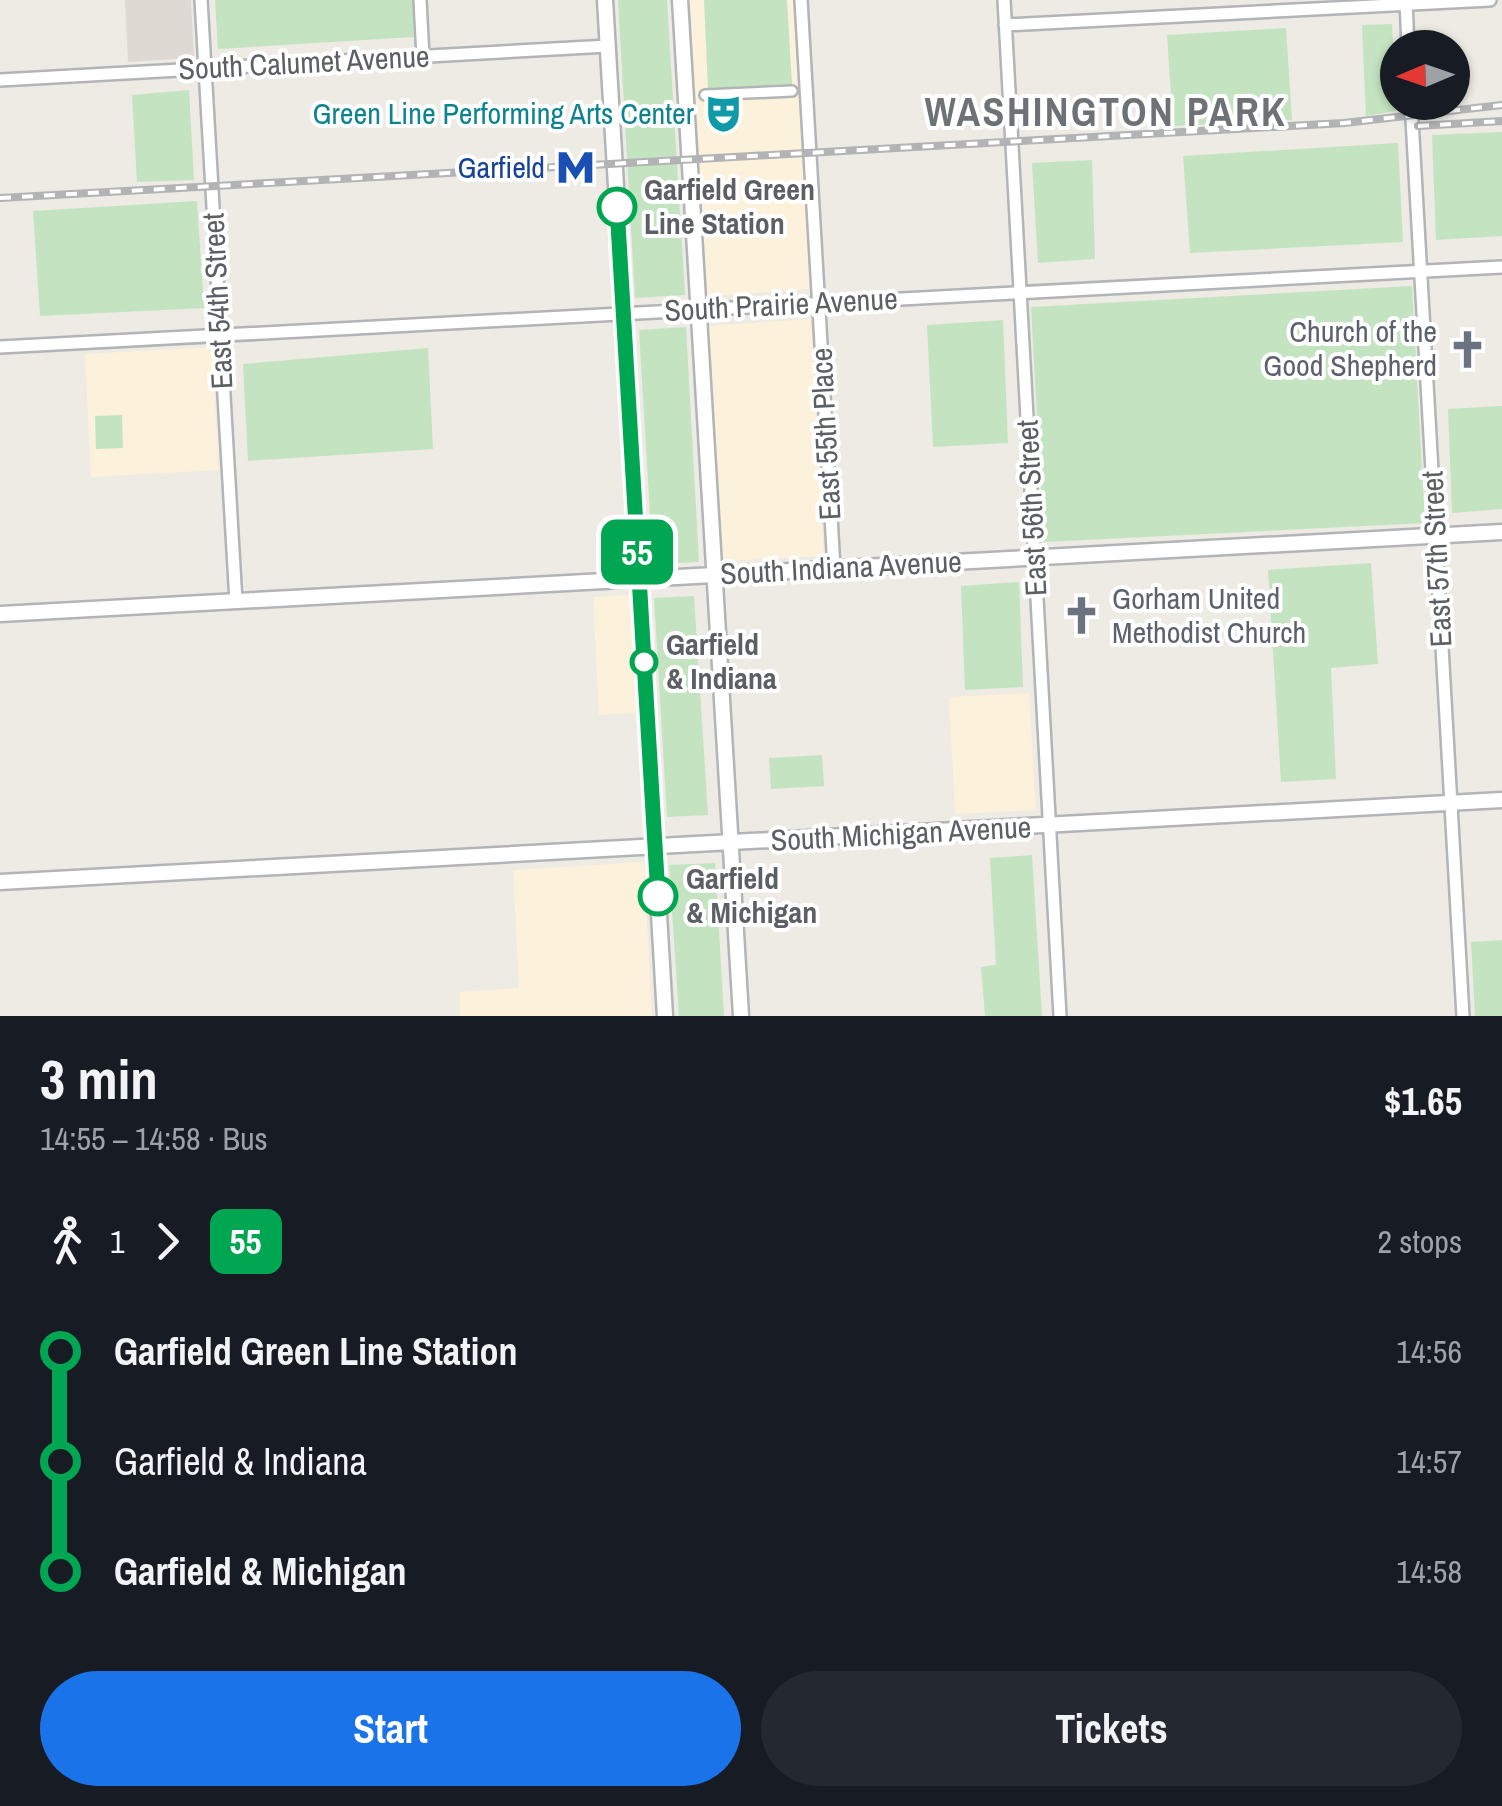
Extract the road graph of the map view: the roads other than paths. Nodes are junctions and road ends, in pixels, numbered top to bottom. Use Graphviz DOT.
graph roads {
  1 [pos="200,0"];
  2 [pos="420,0"];
  3 [pos="605,0"];
  4 [pos="680,0"];
  5 [pos="801,0"];
  6 [pos="1004,0"];
  7 [pos="1490,0"];
  8 [pos="1406,2"];
  9 [pos="1005,24"];
  10 [pos="1407,30"];
  11 [pos="608,46"];
  12 [pos="423,56"];
  13 [pos="205,68"];
  14 [pos="0,80"];
  15 [pos="792,90"];
  16 [pos="705,95"];
  17 [pos="1412,120"];
  18 [pos="1502,266"];
  19 [pos="1421,271"];
  20 [pos="1020,292"];
  21 [pos="818,303"];
  22 [pos="698,309"];
  23 [pos="623,313"];
  24 [pos="220,335"];
  25 [pos="0,346"];
  26 [pos="1502,532"];
  27 [pos="1436,536"];
  28 [pos="1035,557"];
  29 [pos="834,568"];
  30 [pos="716,574"];
  31 [pos="638,580"];
  32 [pos="236,602"];
  33 [pos="0,614"];
  34 [pos="1502,800"];
  35 [pos="1451,803"];
  36 [pos="1050,826"];
  37 [pos="730,842"];
  38 [pos="655,846"];
  39 [pos="0,882"];
  40 [pos="665,1016"];
  41 [pos="740,1016"];
  42 [pos="1060,1016"];
  43 [pos="1463,1016"];
  1 -- 13 [label="street, East 54th Street"];
  2 -- 12 [label="street"];
  3 -- 11 [label="street"];
  4 -- 22 [label="street"];
  5 -- 21 [label="street, East 55th Place"];
  6 -- 9 [label="street, East 56th Street"];
  7 -- 8 [label="street"];
  8 -- 9 [label="street"];
  8 -- 10 [label="street"];
  9 -- 20 [label="street, East 56th Street"];
  11 -- 12 [label="street, South Calumet Avenue"];
  11 -- 23 [label="street"];
  12 -- 13 [label="street, South Calumet Avenue"];
  13 -- 14 [label="street, South Calumet Avenue"];
  13 -- 24 [label="street, East 54th Street"];
  15 -- 16 [label="street"];
  17 -- 19 [label="street, East 57th Street"];
  18 -- 19 [label="street, South Prairie Avenue"];
  19 -- 20 [label="street, South Prairie Avenue"];
  19 -- 27 [label="street, East 57th Street"];
  20 -- 21 [label="street, South Prairie Avenue"];
  20 -- 28 [label="street, East 56th Street"];
  21 -- 22 [label="street, South Prairie Avenue"];
  21 -- 29 [label="street, East 55th Place"];
  22 -- 23 [label="street, South Prairie Avenue"];
  22 -- 30 [label="street"];
  23 -- 24 [label="street, South Prairie Avenue"];
  23 -- 31 [label="street"];
  24 -- 25 [label="street, South Prairie Avenue"];
  24 -- 32 [label="street, East 54th Street"];
  26 -- 27 [label="street, South Indiana Avenue"];
  27 -- 28 [label="street, South Indiana Avenue"];
  27 -- 35 [label="street, East 57th Street"];
  28 -- 29 [label="street, South Indiana Avenue"];
  28 -- 36 [label="street, East 56th Street"];
  29 -- 30 [label="street, South Indiana Avenue"];
  30 -- 31 [label="street, South Indiana Avenue"];
  30 -- 37 [label="street"];
  31 -- 32 [label="street, South Indiana Avenue"];
  31 -- 38 [label="street"];
  32 -- 33 [label="street, South Indiana Avenue"];
  34 -- 35 [label="street, South Michigan Avenue"];
  35 -- 36 [label="street, South Michigan Avenue"];
  35 -- 43 [label="street, East 57th Street"];
  36 -- 37 [label="street, South Michigan Avenue"];
  36 -- 42 [label="street, East 56th Street"];
  37 -- 38 [label="street, South Michigan Avenue"];
  37 -- 41 [label="street"];
  38 -- 39 [label="street, South Michigan Avenue"];
  38 -- 40 [label="street"];
}
